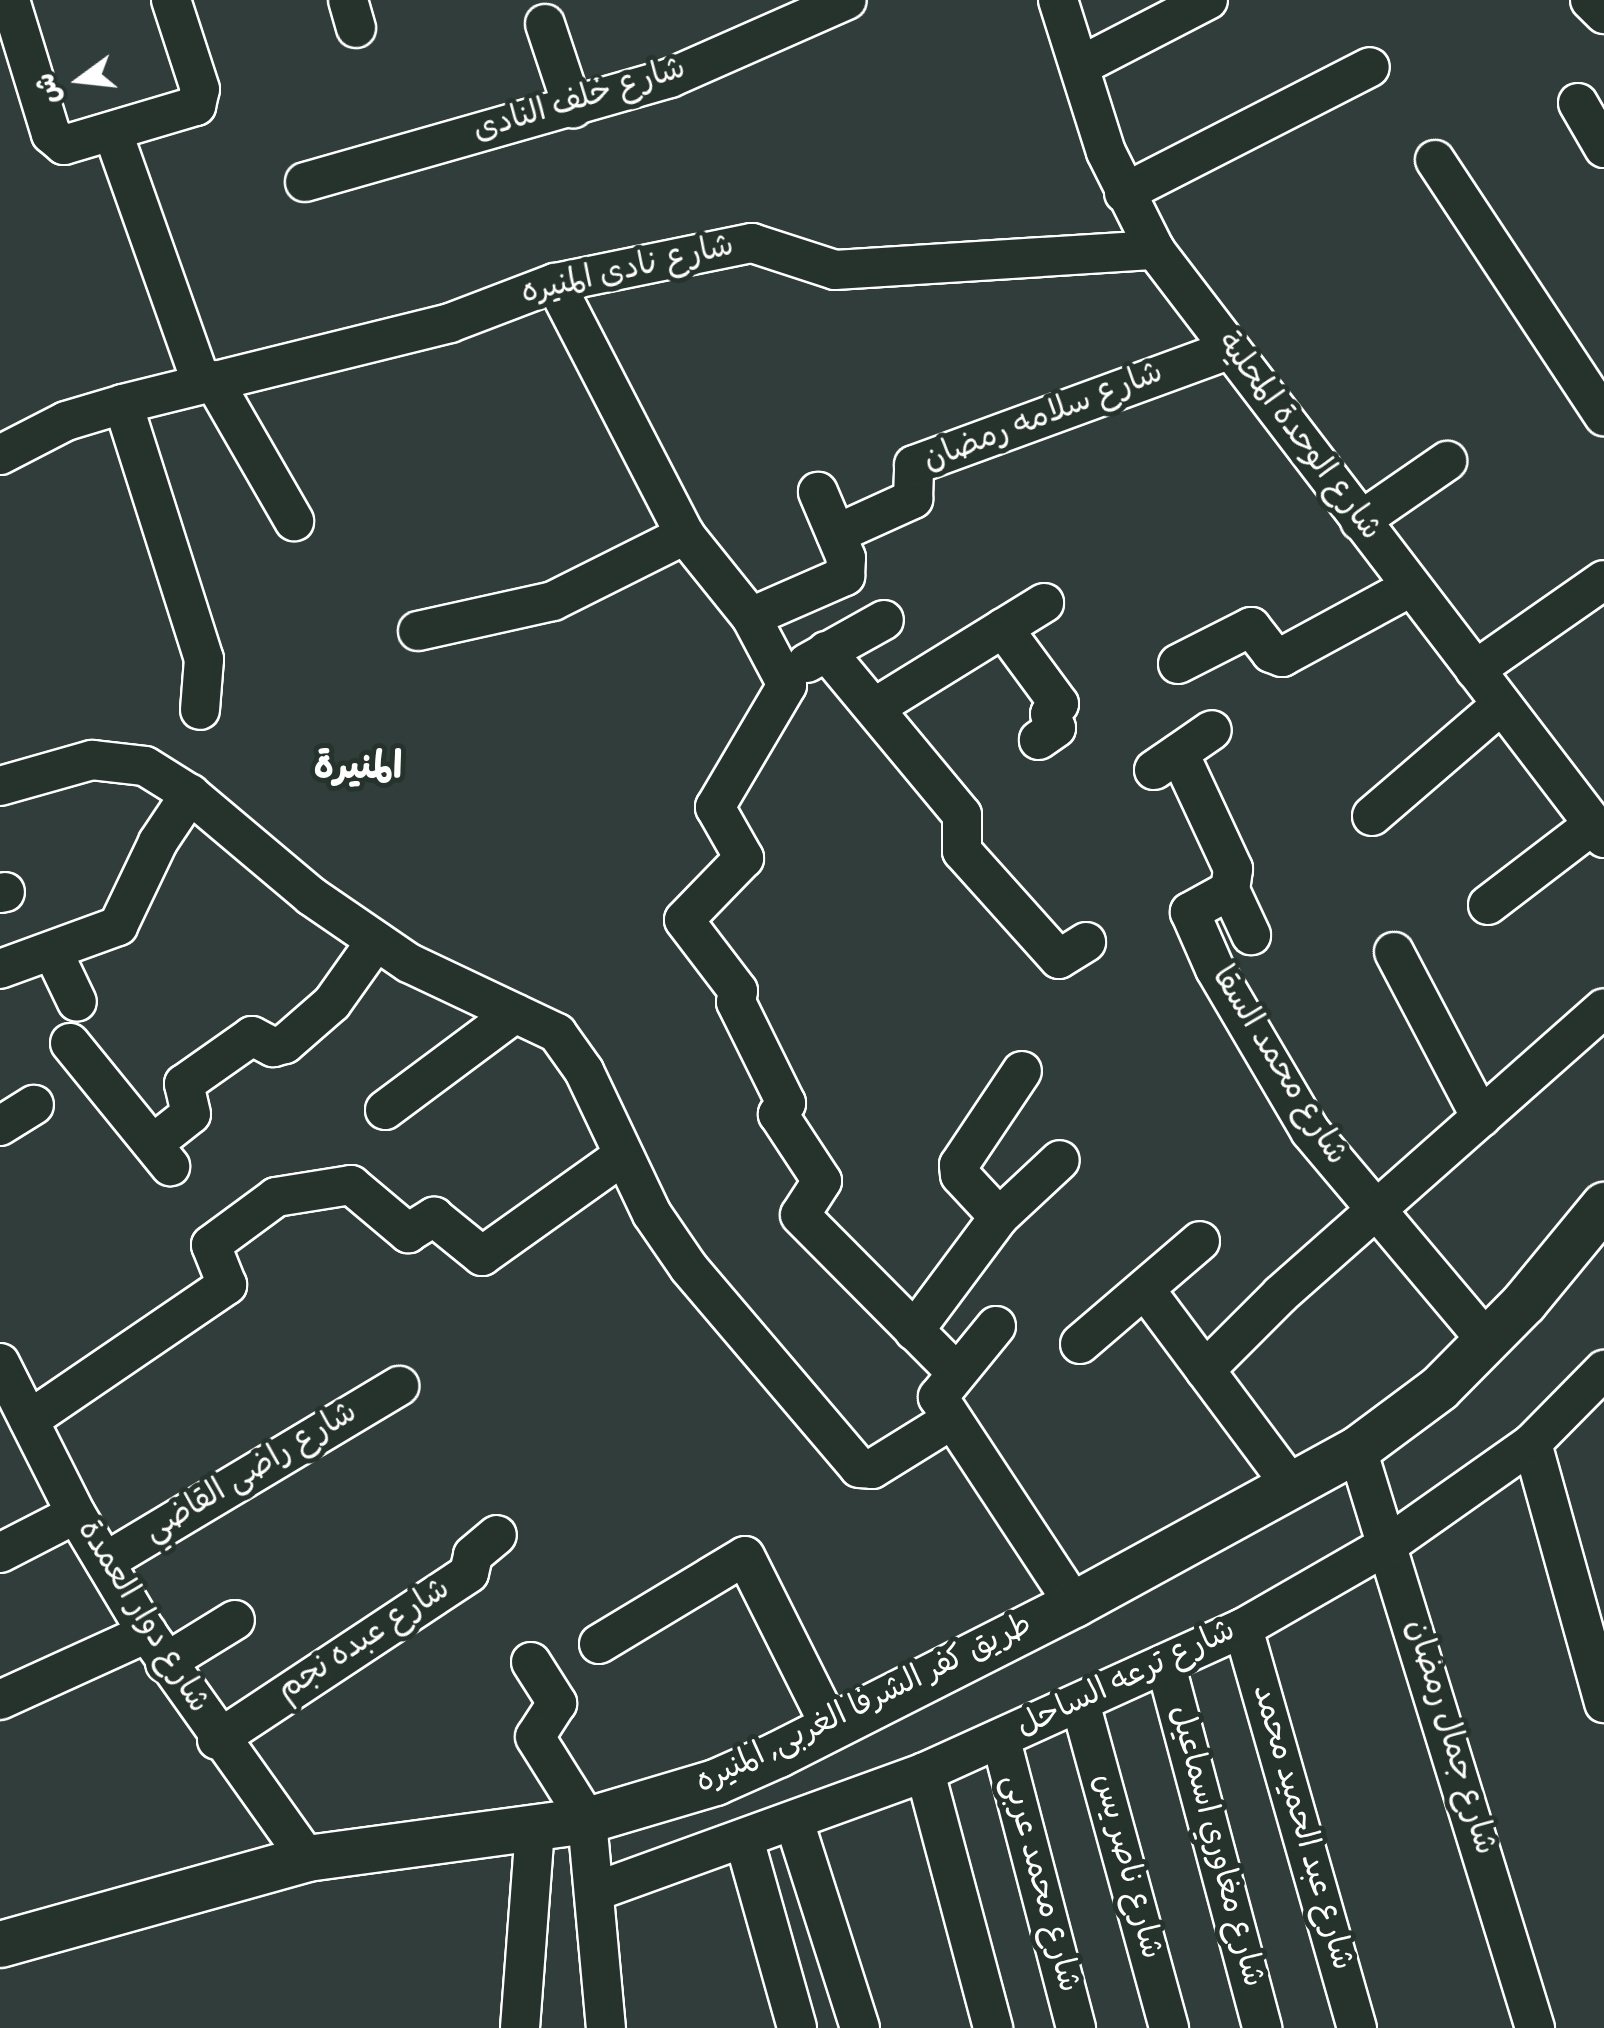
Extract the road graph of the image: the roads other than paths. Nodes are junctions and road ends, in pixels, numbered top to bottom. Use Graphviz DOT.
graph roads {
  1 [pos="10,0"];
  2 [pos="172,0"];
  3 [pos="847,0"];
  4 [pos="1058,0"];
  5 [pos="1208,0"];
  6 [pos="1590,0"];
  7 [pos="1604,14"];
  8 [pos="545,24"];
  9 [pos="1080,66"];
  10 [pos="1370,66"];
  11 [pos="1578,102"];
  12 [pos="573,108"];
  13 [pos="113,133"];
  14 [pos="1604,148"];
  15 [pos="1435,160"];
  16 [pos="306,182"];
  17 [pos="1124,193"];
  18 [pos="1155,250"];
  19 [pos="555,283"];
  20 [pos="1230,350"];
  21 [pos="207,381"];
  22 [pos="123,404"];
  23 [pos="1604,416"];
  24 [pos="0,456"];
  25 [pos="1447,461"];
  26 [pos="818,492"];
  27 [pos="1360,520"];
  28 [pos="294,522"];
  29 [pos="684,534"];
  30 [pos="836,534"];
  31 [pos="1604,580"];
  32 [pos="1411,588"];
  33 [pos="1044,603"];
  34 [pos="751,617"];
  35 [pos="884,620"];
  36 [pos="1003,628"];
  37 [pos="418,631"];
  38 [pos="826,651"];
  39 [pos="1178,664"];
  40 [pos="1474,670"];
  41 [pos="785,680"];
  42 [pos="1501,704"];
  43 [pos="874,708"];
  44 [pos="200,710"];
  45 [pos="1212,730"];
  46 [pos="1039,740"];
  47 [pos="0,786"];
  48 [pos="190,794"];
  49 [pos="1372,816"];
  50 [pos="1599,831"];
  51 [pos="1230,890"];
  52 [pos="1488,905"];
  53 [pos="1251,935"];
  54 [pos="376,941"];
  55 [pos="1086,942"];
  56 [pos="52,952"];
  57 [pos="1394,952"];
  58 [pos="0,969"];
  59 [pos="77,1002"];
  60 [pos="1604,1008"];
  61 [pos="515,1013"];
  62 [pos="70,1043"];
  63 [pos="1022,1071"];
  64 [pos="34,1105"];
  65 [pos="384,1110"];
  66 [pos="1481,1118"];
  67 [pos="0,1126"];
  68 [pos="621,1157"];
  69 [pos="1060,1160"];
  70 [pos="1604,1205"];
  71 [pos="1374,1214"];
  72 [pos="1000,1217"];
  73 [pos="1200,1241"];
  74 [pos="1147,1292"];
  75 [pos="996,1326"];
  76 [pos="914,1331"];
  77 [pos="1486,1340"];
  78 [pos="1080,1344"];
  79 [pos="0,1363"];
  80 [pos="1205,1370"];
  81 [pos="1604,1370"];
  82 [pos="955,1371"];
  83 [pos="400,1386"];
  84 [pos="29,1420"];
  85 [pos="951,1420"];
  86 [pos="1532,1443"];
  87 [pos="1358,1449"];
  88 [pos="1293,1488"];
  89 [pos="76,1514"];
  90 [pos="496,1534"];
  91 [pos="1389,1544"];
  92 [pos="0,1553"];
  93 [pos="104,1562"];
  94 [pos="1074,1604"];
  95 [pos="235,1620"];
  96 [pos="1243,1628"];
  97 [pos="599,1644"];
  98 [pos="156,1648"];
  99 [pos="531,1662"];
  100 [pos="1166,1666"];
  101 [pos="0,1700"];
  102 [pos="1604,1703"];
  103 [pos="1081,1706"];
  104 [pos="831,1728"];
  105 [pos="217,1740"];
  106 [pos="1001,1740"];
  107 [pos="925,1772"];
  108 [pos="587,1820"];
  109 [pos="794,1821"];
  110 [pos="535,1829"];
  111 [pos="744,1839"];
  112 [pos="307,1858"];
  113 [pos="594,1892"];
  114 [pos="0,1944"];
  115 [pos="520,2028"];
  116 [pos="606,2028"];
  117 [pos="797,2028"];
  118 [pos="860,2028"];
  119 [pos="993,2028"];
  120 [pos="1076,2028"];
  121 [pos="1168,2028"];
  122 [pos="1262,2028"];
  123 [pos="1357,2028"];
  124 [pos="1535,2028"];
  1 -- 13 [label="street"];
  2 -- 13 [label="street"];
  3 -- 12 [label="street, شارع خلف النادى"];
  4 -- 9 [label="street, شارع الوحدة المحلية"];
  5 -- 9 [label="street"];
  6 -- 7 [label="street"];
  8 -- 12 [label="street"];
  9 -- 17 [label="street, شارع الوحدة المحلية"];
  10 -- 17 [label="street"];
  11 -- 14 [label="street"];
  12 -- 16 [label="street, شارع خلف النادى"];
  13 -- 21 [label="street"];
  15 -- 23 [label="street"];
  17 -- 18 [label="street, شارع الوحدة المحلية"];
  18 -- 19 [label="street, شارع نادى المنيره"];
  18 -- 20 [label="street, شارع الوحدة المحلية"];
  19 -- 21 [label="street, شارع نادى المنيره"];
  19 -- 29 [label="street"];
  20 -- 27 [label="street, شارع الوحدة المحلية"];
  20 -- 30 [label="street, شارع سلامه رمضان"];
  21 -- 22 [label="street, شارع نادى المنيره"];
  21 -- 28 [label="street"];
  22 -- 24 [label="street, شارع نادى المنيره"];
  22 -- 44 [label="street"];
  25 -- 27 [label="street"];
  26 -- 30 [label="street"];
  27 -- 32 [label="street, شارع الوحدة المحلية"];
  29 -- 34 [label="street"];
  29 -- 37 [label="street"];
  30 -- 34 [label="street"];
  31 -- 40 [label="street"];
  32 -- 39 [label="street"];
  32 -- 40 [label="street, شارع الوحدة المحلية"];
  33 -- 36 [label="street"];
  34 -- 41 [label="street"];
  35 -- 38 [label="street"];
  36 -- 43 [label="street"];
  36 -- 46 [label="street"];
  38 -- 41 [label="street"];
  38 -- 43 [label="street"];
  40 -- 42 [label="street, شارع الوحدة المحلية"];
  41 -- 76 [label="street"];
  42 -- 49 [label="street"];
  42 -- 50 [label="street, شارع الوحدة المحلية"];
  43 -- 55 [label="street"];
  45 -- 51 [label="street, شارع محمد السقا"];
  47 -- 48 [label="street"];
  48 -- 54 [label="street"];
  48 -- 56 [label="street"];
  50 -- 52 [label="street"];
  51 -- 53 [label="street, شارع محمد السقا"];
  51 -- 71 [label="street, شارع محمد السقا"];
  54 -- 61 [label="street"];
  54 -- 62 [label="street"];
  56 -- 58 [label="street"];
  56 -- 59 [label="street"];
  57 -- 66 [label="street"];
  60 -- 66 [label="street"];
  61 -- 65 [label="street"];
  61 -- 68 [label="street"];
  63 -- 72 [label="street"];
  64 -- 67 [label="street"];
  66 -- 71 [label="street"];
  68 -- 84 [label="street"];
  68 -- 85 [label="street"];
  69 -- 72 [label="street"];
  70 -- 77 [label="street, طريق كفر الشرفا الغربى, المنيره"];
  71 -- 77 [label="street, شارع محمد السقا"];
  71 -- 80 [label="street"];
  72 -- 76 [label="street"];
  73 -- 74 [label="street"];
  74 -- 78 [label="street"];
  74 -- 80 [label="street"];
  75 -- 82 [label="street"];
  76 -- 82 [label="street"];
  77 -- 87 [label="street, طريق كفر الشرفا الغربى, المنيره"];
  79 -- 84 [label="street, شارع دوار العمدة"];
  80 -- 88 [label="street"];
  81 -- 86 [label="street, شارع ترعه الساحل"];
  82 -- 85 [label="street"];
  83 -- 93 [label="street, شارع راضى القاضي"];
  84 -- 89 [label="street, شارع دوار العمدة"];
  85 -- 94 [label="street"];
  86 -- 91 [label="street, شارع ترعه الساحل"];
  86 -- 102 [label="street"];
  87 -- 88 [label="street, طريق كفر الشرفا الغربى, المنيره"];
  87 -- 91 [label="street, شارع جمال رمضان"];
  88 -- 94 [label="street, طريق كفر الشرفا الغربى, المنيره"];
  89 -- 92 [label="street"];
  89 -- 93 [label="street, شارع دوار العمدة"];
  90 -- 105 [label="street, شارع عبده نجم"];
  91 -- 96 [label="street, شارع ترعه الساحل"];
  91 -- 124 [label="street, شارع جمال رمضان"];
  93 -- 98 [label="street, شارع دوار العمدة"];
  94 -- 104 [label="street, طريق كفر الشرفا الغربى, المنيره"];
  95 -- 98 [label="street"];
  96 -- 100 [label="street, شارع ترعه الساحل"];
  96 -- 123 [label="street, شارع عبد الحميد محمد"];
  97 -- 104 [label="street"];
  98 -- 101 [label="street"];
  98 -- 105 [label="street, شارع دوار العمدة"];
  99 -- 108 [label="street"];
  100 -- 103 [label="street, شارع ترعه الساحل"];
  100 -- 122 [label="street, شارع مغاوري اسماعيل"];
  103 -- 106 [label="street, شارع ترعه الساحل"];
  103 -- 121 [label="street, شارع ناصر يس"];
  104 -- 108 [label="street, طريق كفر الشرفا الغربى, المنيره"];
  105 -- 112 [label="street, شارع دوار العمدة"];
  106 -- 107 [label="street, شارع ترعه الساحل"];
  106 -- 120 [label="street, شارع محمد عربى"];
  107 -- 109 [label="street, شارع ترعه الساحل"];
  107 -- 119 [label="street"];
  108 -- 110 [label="street, طريق كفر الشرفا الغربى, المنيره"];
  108 -- 113 [label="street"];
  109 -- 111 [label="street, شارع ترعه الساحل"];
  109 -- 118 [label="street"];
  110 -- 112 [label="street, طريق كفر الشرفا الغربى, المنيره"];
  110 -- 115 [label="street"];
  111 -- 113 [label="street, شارع ترعه الساحل"];
  111 -- 117 [label="street"];
  112 -- 114 [label="street, طريق كفر الشرفا الغربى, المنيره"];
  113 -- 116 [label="street"];
}
